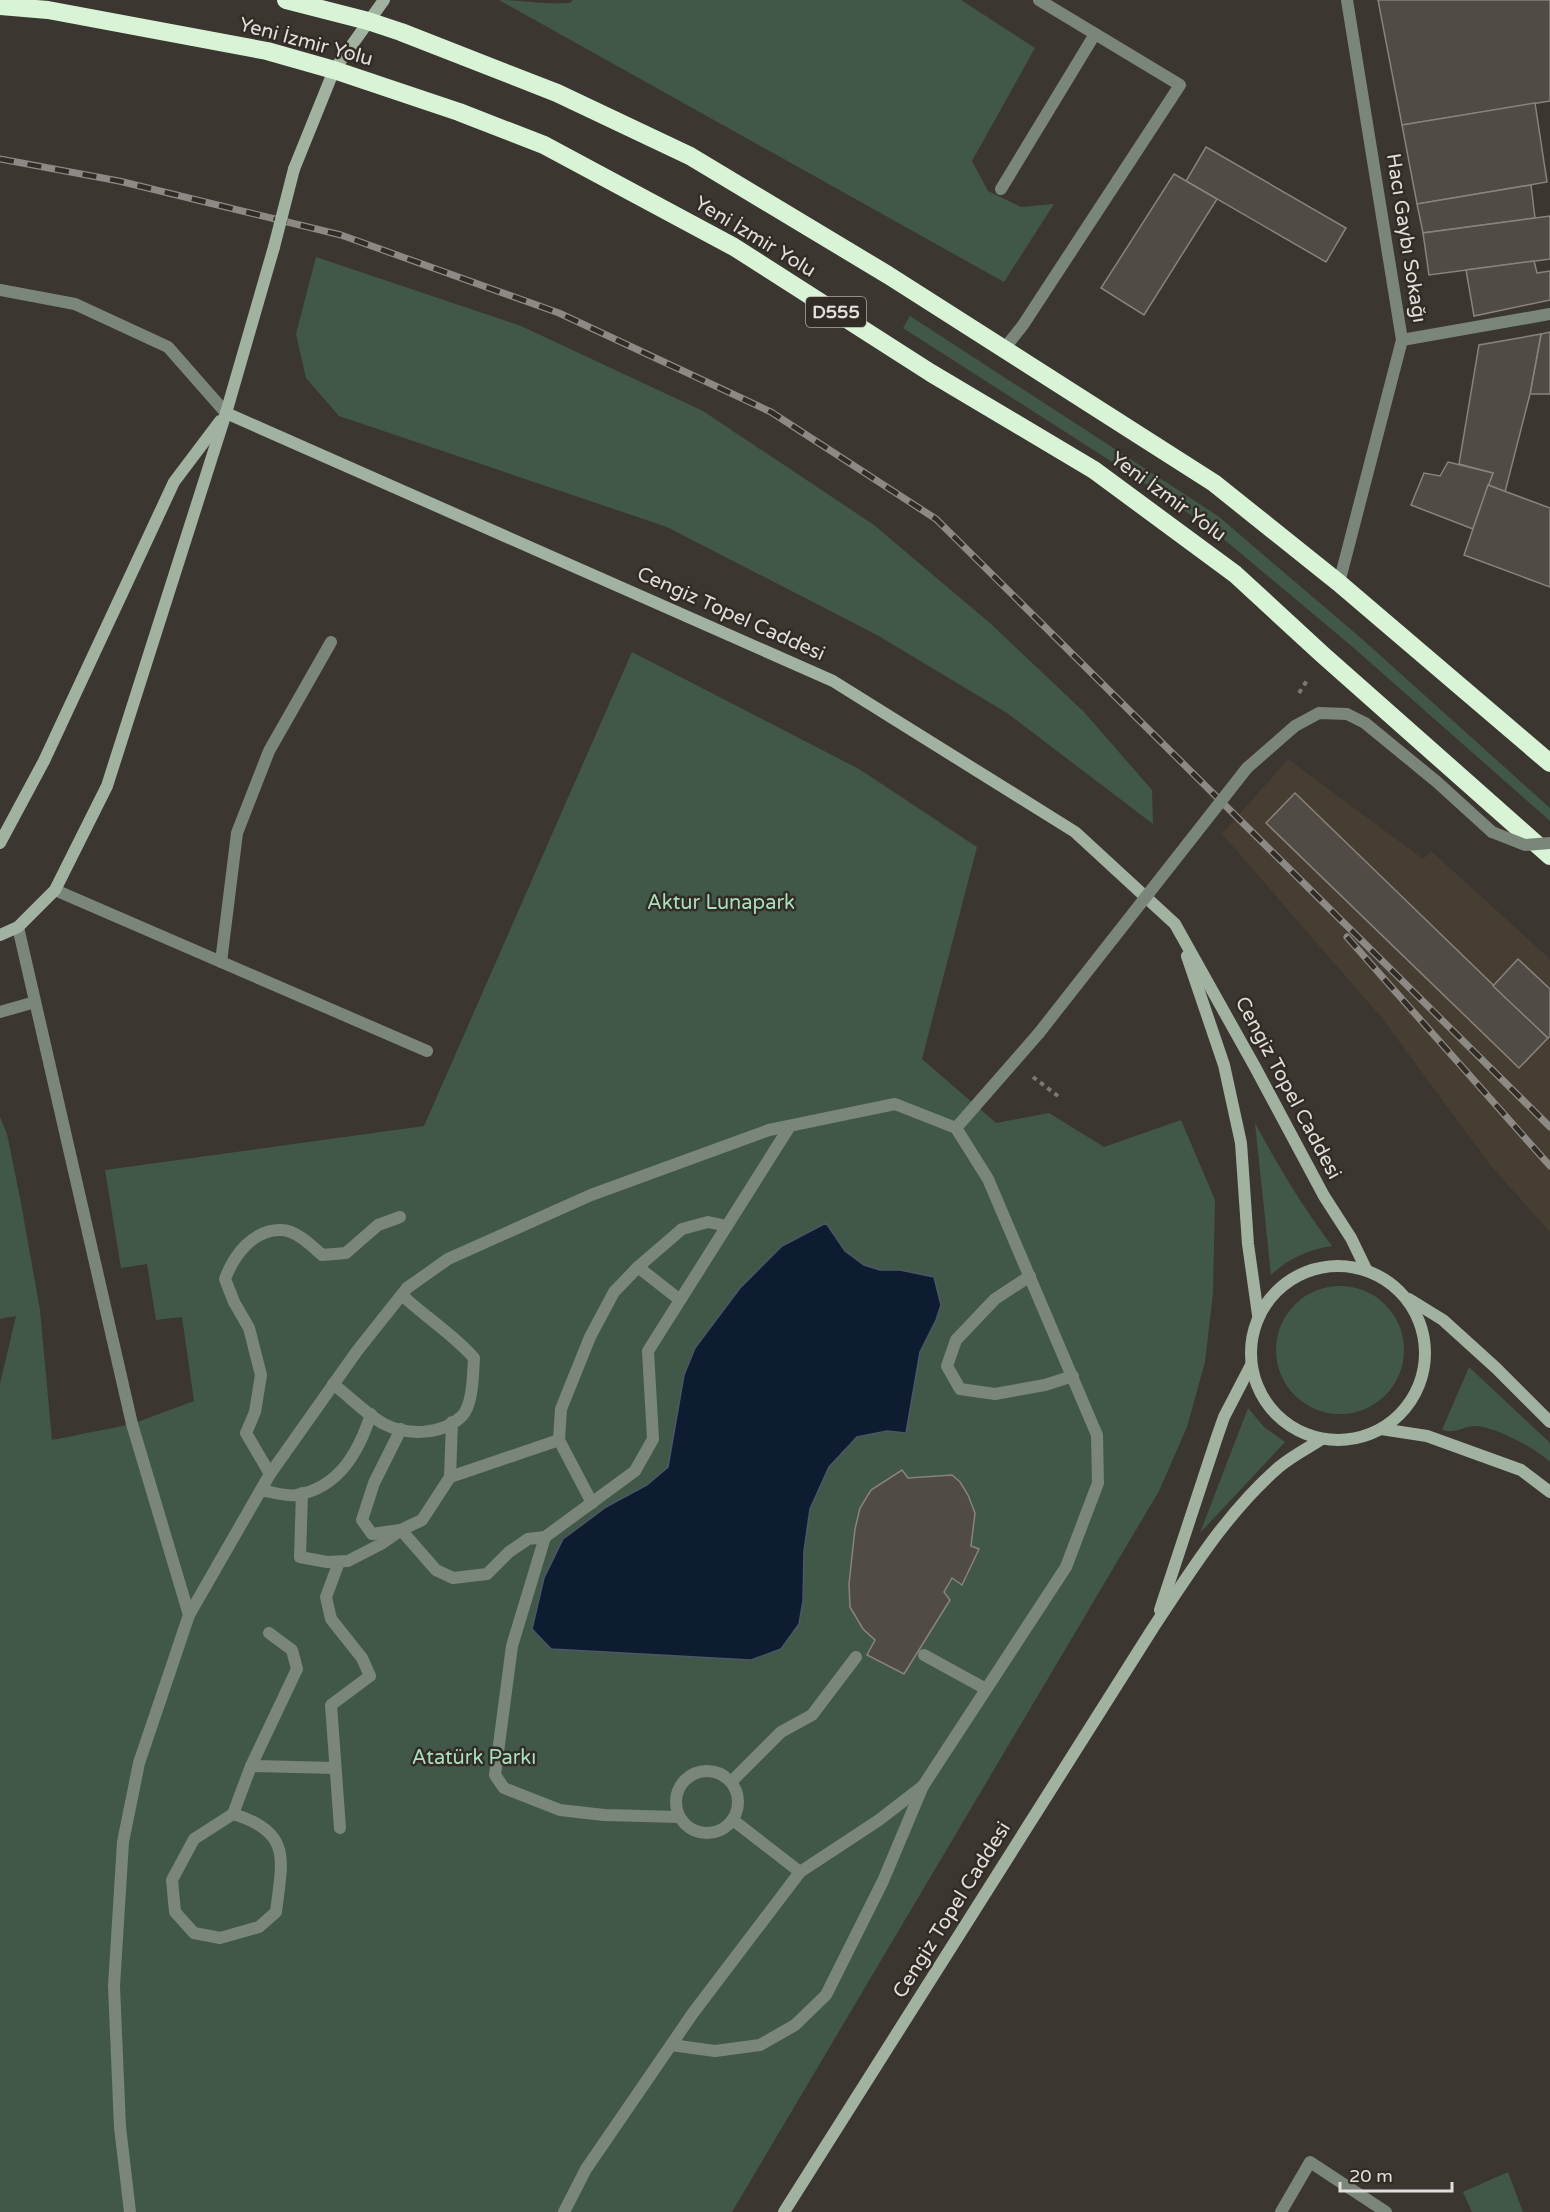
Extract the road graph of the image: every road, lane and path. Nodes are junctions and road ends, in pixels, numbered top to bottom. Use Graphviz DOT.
graph roads {
  1 [pos="286,0"];
  2 [pos="384,0"];
  3 [pos="1039,0"];
  4 [pos="1347,0"];
  5 [pos="0,6"];
  6 [pos="368,21"];
  7 [pos="1095,34"];
  8 [pos="334,70"];
  9 [pos="1001,189"];
  10 [pos="0,290"];
  11 [pos="1550,314"];
  12 [pos="1402,340"];
  13 [pos="1004,349"];
  14 [pos="226,413"];
  15 [pos="1339,583"];
  16 [pos="331,642"];
  17 [pos="1550,763"];
  18 [pos="0,843"];
  19 [pos="1550,843"];
  20 [pos="1550,856"];
  21 [pos="55,890"];
  22 [pos="1176,924"];
  23 [pos="18,927"];
  24 [pos="0,935"];
  25 [pos="221,962"];
  26 [pos="35,1002"];
  27 [pos="0,1012"];
  28 [pos="427,1051"];
  29 [pos="790,1126"];
  30 [pos="956,1128"];
  31 [pos="400,1217"];
  32 [pos="727,1226"];
  33 [pos="638,1267"];
  34 [pos="1366,1269"];
  35 [pos="1030,1276"];
  36 [pos="402,1295"];
  37 [pos="1406,1297"];
  38 [pos="680,1300"];
  39 [pos="1258,1315"];
  40 [pos="1251,1365"];
  41 [pos="1073,1376"];
  42 [pos="333,1384"];
  43 [pos="371,1414"];
  44 [pos="452,1422"];
  45 [pos="1550,1422"];
  46 [pos="401,1429"];
  47 [pos="1381,1429"];
  48 [pos="1322,1439"];
  49 [pos="559,1440"];
  50 [pos="270,1474"];
  51 [pos="450,1477"];
  52 [pos="261,1490"];
  53 [pos="1550,1492"];
  54 [pos="302,1493"];
  55 [pos="592,1503"];
  56 [pos="401,1530"];
  57 [pos="544,1537"];
  58 [pos="339,1562"];
  59 [pos="189,1615"];
  60 [pos="1153,1628"];
  61 [pos="269,1633"];
  62 [pos="924,1655"];
  63 [pos="856,1657"];
  64 [pos="986,1689"];
  65 [pos="251,1766"];
  66 [pos="335,1768"];
  67 [pos="731,1782"];
  68 [pos="923,1786"];
  69 [pos="233,1814"];
  70 [pos="679,1817"];
  71 [pos="733,1820"];
  72 [pos="340,1828"];
  73 [pos="800,1872"];
  74 [pos="671,2045"];
  75 [pos="130,2212"];
  76 [pos="564,2212"];
  77 [pos="784,2212"];
  78 [pos="1281,2212"];
  79 [pos="1386,2212"];
  1 -- 6 [label="highway, Yeni İzmir Yolu"];
  2 -- 6 [label="main road"];
  3 -- 7 [label="street"];
  4 -- 12 [label="street, Hacı Gaybı Sokağı"];
  5 -- 8 [label="highway, Yeni İzmir Yolu / D555"];
  6 -- 8 [label="main road"];
  6 -- 13 [label="highway, Yeni İzmir Yolu"];
  7 -- 9 [label="street"];
  7 -- 13 [label="street"];
  8 -- 14 [label="main road, bridge"];
  8 -- 20 [label="highway, Yeni İzmir Yolu / D555"];
  10 -- 14 [label="street"];
  11 -- 12 [label="street"];
  12 -- 15 [label="street, Hacı Gaybı Sokağı"];
  13 -- 15 [label="highway, Yeni İzmir Yolu"];
  14 -- 18 [label="main road"];
  14 -- 21 [label="main road"];
  14 -- 22 [label="main road, Cengiz Topel Caddesi"];
  15 -- 17 [label="highway, Yeni İzmir Yolu"];
  16 -- 25 [label="street"];
  19 -- 30 [label="street, bridge"];
  21 -- 23 [label="main road"];
  21 -- 25 [label="street"];
  22 -- 34 [label="main road, Cengiz Topel Caddesi"];
  22 -- 39 [label="main road, Cengiz Topel Caddesi"];
  23 -- 24 [label="main road"];
  23 -- 26 [label="street"];
  25 -- 28 [label="street"];
  26 -- 27 [label="street"];
  26 -- 59 [label="street"];
  29 -- 30 [label="street"];
  29 -- 32 [label="street"];
  29 -- 36 [label="street"];
  30 -- 35 [label="street"];
  31 -- 50 [label="street"];
  32 -- 33 [label="street"];
  32 -- 38 [label="street"];
  33 -- 38 [label="street"];
  33 -- 49 [label="street"];
  34 -- 37 [label="main road, Cengiz Topel Caddesi"];
  34 -- 39 [label="main road, Cengiz Topel Caddesi"];
  35 -- 41 [label="street"];
  35 -- 41 [label="street"];
  36 -- 42 [label="street"];
  36 -- 44 [label="street"];
  37 -- 45 [label="main road"];
  37 -- 47 [label="main road, Cengiz Topel Caddesi"];
  38 -- 55 [label="street"];
  39 -- 40 [label="main road, Cengiz Topel Caddesi"];
  40 -- 48 [label="main road, Cengiz Topel Caddesi"];
  40 -- 60 [label="main road, Cengiz Topel Caddesi"];
  41 -- 64 [label="street"];
  42 -- 43 [label="street"];
  42 -- 50 [label="street"];
  43 -- 46 [label="street"];
  43 -- 54 [label="street"];
  44 -- 46 [label="street"];
  44 -- 51 [label="street"];
  46 -- 56 [label="street"];
  47 -- 48 [label="main road, Cengiz Topel Caddesi"];
  47 -- 53 [label="main road"];
  48 -- 60 [label="main road, Cengiz Topel Caddesi"];
  49 -- 51 [label="street"];
  49 -- 55 [label="street"];
  50 -- 52 [label="street"];
  51 -- 56 [label="street"];
  52 -- 54 [label="street"];
  52 -- 59 [label="street"];
  54 -- 58 [label="street"];
  55 -- 57 [label="street"];
  56 -- 57 [label="street"];
  56 -- 58 [label="street"];
  57 -- 70 [label="street"];
  58 -- 66 [label="street"];
  59 -- 75 [label="street"];
  60 -- 77 [label="main road, Cengiz Topel Caddesi"];
  61 -- 65 [label="street"];
  62 -- 64 [label="street"];
  63 -- 67 [label="street"];
  64 -- 68 [label="street"];
  65 -- 66 [label="street"];
  65 -- 69 [label="street"];
  66 -- 72 [label="street"];
  67 -- 70 [label="street"];
  67 -- 71 [label="street"];
  68 -- 73 [label="street"];
  68 -- 74 [label="street"];
  69 -- 69 [label="street"];
  70 -- 71 [label="street"];
  71 -- 73 [label="street"];
  73 -- 74 [label="street"];
  74 -- 76 [label="street"];
  78 -- 79 [label="street"];
}
